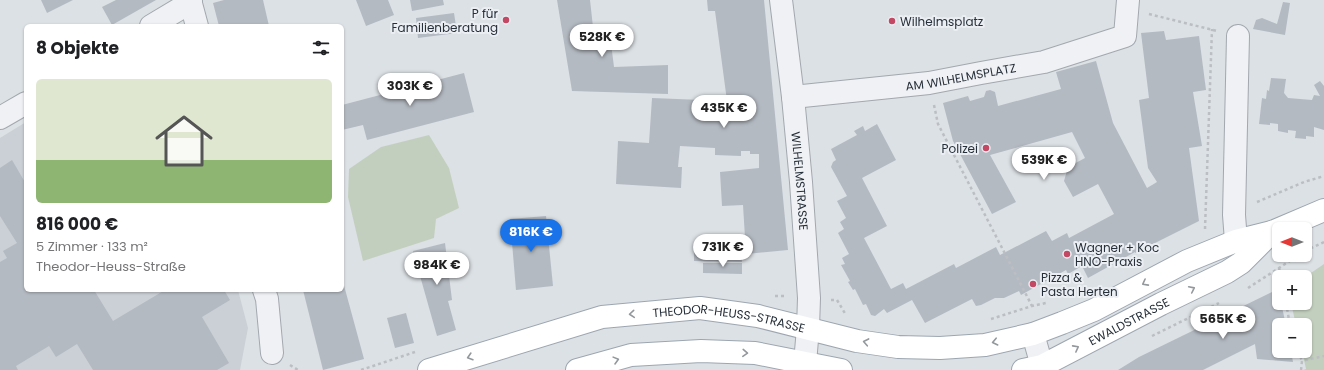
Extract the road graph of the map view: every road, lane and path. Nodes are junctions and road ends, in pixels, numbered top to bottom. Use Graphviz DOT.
graph roads {
  1 [pos="781,0"];
  2 [pos="1128,0"];
  3 [pos="190,1"];
  4 [pos="154,24"];
  5 [pos="196,24"];
  6 [pos="1212,29"];
  7 [pos="1125,36"];
  8 [pos="1238,36"];
  9 [pos="929,83"];
  10 [pos="793,97"];
  11 [pos="24,104"];
  12 [pos="0,118"];
  13 [pos="1324,176"];
  14 [pos="1324,210"];
  15 [pos="1234,215"];
  16 [pos="1296,222"];
  17 [pos="1205,229"];
  18 [pos="1272,232"];
  19 [pos="1198,233"];
  20 [pos="1236,241"];
  21 [pos="1324,242"];
  22 [pos="1312,248"];
  23 [pos="265,292"];
  24 [pos="772,295"];
  25 [pos="809,298"];
  26 [pos="1054,302"];
  27 [pos="1032,306"];
  28 [pos="850,319"];
  29 [pos="990,319"];
  30 [pos="808,328"];
  31 [pos="1033,334"];
  32 [pos="418,351"];
  33 [pos="272,353"];
  34 [pos="1324,356"];
  35 [pos="1301,358"];
  36 [pos="1302,361"];
  37 [pos="804,363"];
  38 [pos="1035,369"];
  39 [pos="361,370"];
  40 [pos="429,370"];
  41 [pos="576,370"];
  42 [pos="840,370"];
  43 [pos="1301,370"];
  1 -- 10 [label="street, WILHELMSTRASSE"];
  2 -- 7 [label="street"];
  3 -- 4 [label="street"];
  3 -- 5 [label="street"];
  6 -- 7 [label="path"];
  6 -- 8 [label="path"];
  6 -- 17 [label="path"];
  7 -- 9 [label="street, AM WILHELMSPLATZ"];
  8 -- 15 [label="street"];
  9 -- 10 [label="street, AM WILHELMSPLATZ"];
  9 -- 27 [label="path"];
  10 -- 25 [label="street, WILHELMSTRASSE"];
  11 -- 12 [label="street"];
  13 -- 15 [label="path"];
  14 -- 16 [label="main road, EWALDSTRASSE"];
  15 -- 17 [label="path"];
  15 -- 20 [label="street"];
  17 -- 19 [label="path"];
  18 -- 20 [label="main road, EWALDSTRASSE"];
  38 -- 18 [label="main road, EWALDSTRASSE, one-way"];
  20 -- 31 [label="main road, EWALDSTRASSE, one-way"];
  21 -- 22 [label="path"];
  23 -- 33 [label="street"];
  24 -- 25 [label="path"];
  25 -- 28 [label="path"];
  25 -- 30 [label="street, WILHELMSTRASSE"];
  26 -- 27 [label="path"];
  27 -- 29 [label="path"];
  31 -- 30 [label="main road, THEODOR-HEUSS-STRASSE, one-way"];
  30 -- 37 [label="street, WILHELMSTRASSE"];
  30 -- 40 [label="main road, THEODOR-HEUSS-STRASSE, one-way"];
  31 -- 38 [label="street"];
  32 -- 39 [label="path"];
  34 -- 36 [label="path"];
  35 -- 36 [label="path"];
  36 -- 43 [label="path"];
  41 -- 37 [label="main road, one-way"];
  37 -- 42 [label="main road"];
}
